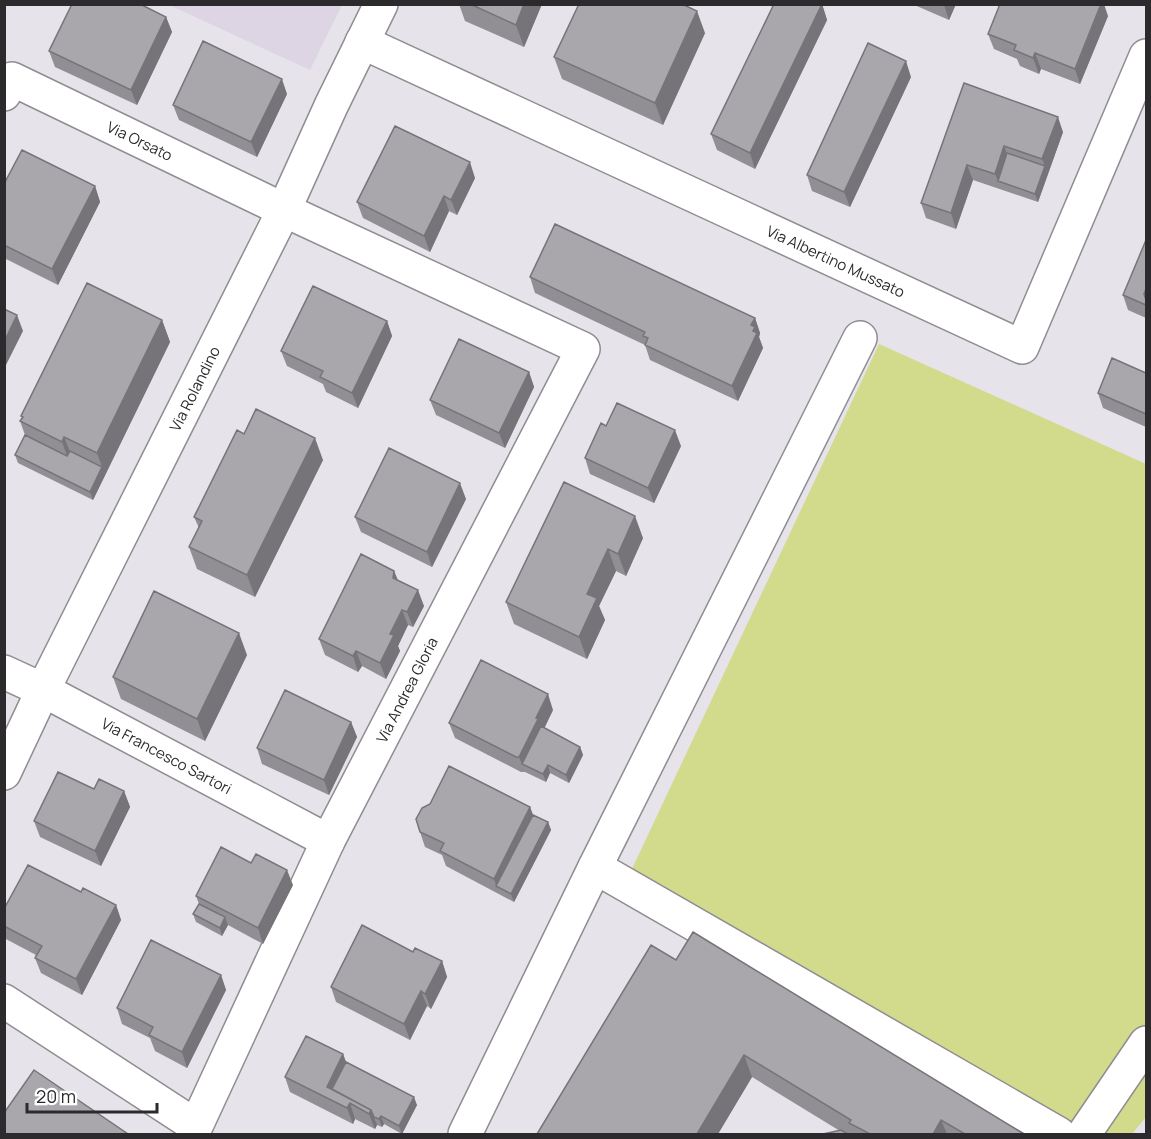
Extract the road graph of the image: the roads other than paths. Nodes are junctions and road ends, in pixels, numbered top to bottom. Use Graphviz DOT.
graph roads {
  1 [pos="381,4"];
  2 [pos="362,42"];
  3 [pos="1146,56"];
  4 [pos="4,94"];
  5 [pos="284,210"];
  6 [pos="860,338"];
  7 [pos="4,672"];
  8 [pos="44,690"];
  9 [pos="4,773"];
  10 [pos="328,841"];
  11 [pos="595,867"];
  12 [pos="4,1001"];
  13 [pos="1146,1043"];
  14 [pos="465,1134"];
  15 [pos="1059,1134"];
  16 [pos="1084,1134"];
  1 -- 2 [label="street, Via Rolandino"];
  2 -- 3 [label="street, Via Albertino Mussato"];
  2 -- 5 [label="street, Via Rolandino"];
  4 -- 5 [label="street, Via Orsato"];
  5 -- 8 [label="street, Via Rolandino"];
  5 -- 10 [label="street, Via Andrea Gloria"];
  6 -- 11 [label="street"];
  7 -- 8 [label="street, Via Francesco Sartori"];
  8 -- 9 [label="street, Via Rolandino"];
  8 -- 10 [label="street, Via Francesco Sartori"];
  10 -- 12 [label="street, Via Andrea Gloria"];
  11 -- 14 [label="street"];
  11 -- 15 [label="street"];
  13 -- 16 [label="street"];
}
